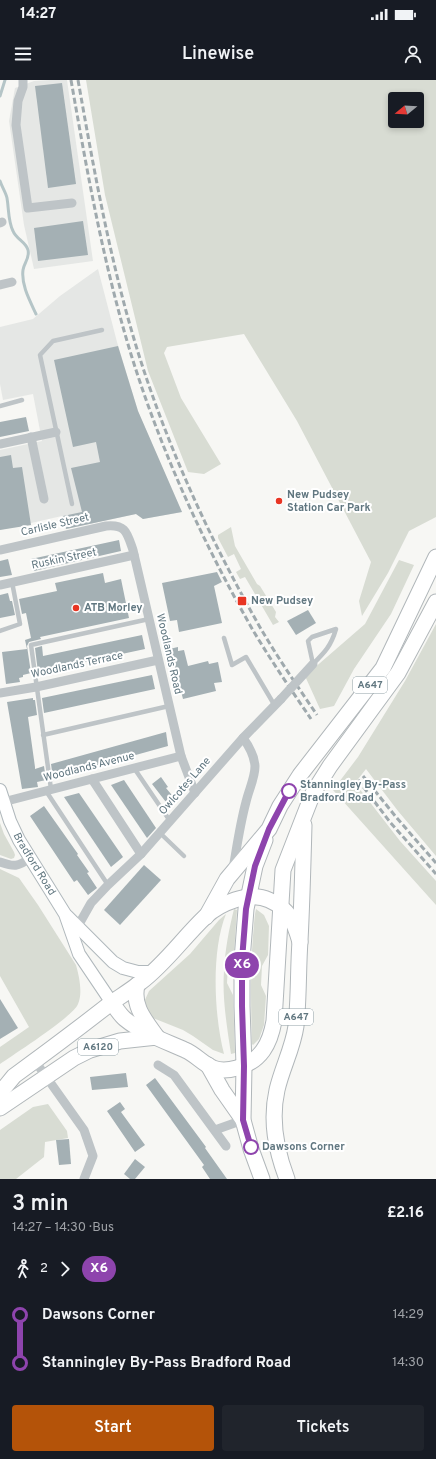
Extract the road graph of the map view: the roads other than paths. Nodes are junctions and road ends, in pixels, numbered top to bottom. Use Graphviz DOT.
graph roads {
  1 [pos="23,80"];
  2 [pos="72,203"];
  3 [pos="12,282"];
  4 [pos="0,285"];
  5 [pos="102,330"];
  6 [pos="22,400"];
  7 [pos="0,406"];
  8 [pos="56,432"];
  9 [pos="31,437"];
  10 [pos="0,444"];
  11 [pos="44,498"];
  12 [pos="72,504"];
  13 [pos="116,525"];
  14 [pos="0,550"];
  15 [pos="436,550"];
  16 [pos="134,556"];
  17 [pos="436,557"];
  18 [pos="12,582"];
  19 [pos="0,585"];
  20 [pos="423,585"];
  21 [pos="436,602"];
  22 [pos="149,619"];
  23 [pos="0,631"];
  24 [pos="224,638"];
  25 [pos="158,660"];
  26 [pos="313,664"];
  27 [pos="36,687"];
  28 [pos="0,693"];
  29 [pos="278,702"];
  30 [pos="169,706"];
  31 [pos="43,735"];
  32 [pos="243,738"];
  33 [pos="181,756"];
  34 [pos="134,768"];
  35 [pos="92,779"];
  36 [pos="49,790"];
  37 [pos="195,793"];
  38 [pos="1,796"];
  39 [pos="304,816"];
  40 [pos="170,821"];
  41 [pos="269,829"];
  42 [pos="160,833"];
  43 [pos="141,854"];
  44 [pos="184,856"];
  45 [pos="30,858"];
  46 [pos="0,862"];
  47 [pos="233,873"];
  48 [pos="108,885"];
  49 [pos="249,896"];
  50 [pos="281,907"];
  51 [pos="65,914"];
  52 [pos="206,916"];
  53 [pos="78,926"];
  54 [pos="300,942"];
  55 [pos="152,972"];
  56 [pos="137,985"];
  57 [pos="112,1003"];
  58 [pos="157,1038"];
  59 [pos="35,1061"];
  60 [pos="158,1065"];
  61 [pos="208,1065"];
  62 [pos="244,1066"];
  63 [pos="46,1077"];
  64 [pos="0,1093"];
  65 [pos="0,1108"];
  66 [pos="243,1120"];
  67 [pos="215,1130"];
  68 [pos="226,1146"];
  69 [pos="260,1178"];
  70 [pos="84,1179"];
  71 [pos="286,1179"];
  1 -- 2 [label="street"];
  3 -- 4 [label="street"];
  5 -- 8 [label="lane"];
  6 -- 7 [label="lane"];
  8 -- 9 [label="street"];
  8 -- 12 [label="lane"];
  9 -- 10 [label="street"];
  9 -- 11 [label="street"];
  13 -- 14 [label="street, Carlisle Street"];
  13 -- 16 [label="street, Woodlands Road"];
  15 -- 20 [label="highway"];
  16 -- 18 [label="street, Ruskin Street"];
  16 -- 22 [label="street, Woodlands Road"];
  17 -- 20 [label="highway, A647"];
  18 -- 19 [label="street, Ruskin Street"];
  18 -- 23 [label="lane"];
  20 -- 41 [label="highway, A647"];
  21 -- 39 [label="highway, A647"];
  22 -- 25 [label="street, Woodlands Road"];
  22 -- 27 [label="lane"];
  24 -- 29 [label="lane"];
  25 -- 27 [label="street, Woodlands Terrace"];
  25 -- 30 [label="street, Woodlands Road"];
  26 -- 26 [label="lane"];
  26 -- 29 [label="street, Owlcotes Lane, bridge"];
  27 -- 28 [label="street, Woodlands Terrace"];
  27 -- 31 [label="lane"];
  29 -- 32 [label="street, Owlcotes Lane"];
  30 -- 31 [label="lane"];
  30 -- 33 [label="street, Woodlands Road"];
  31 -- 36 [label="lane"];
  32 -- 37 [label="street, Owlcotes Lane"];
  32 -- 47 [label="street"];
  33 -- 34 [label="street, Woodlands Avenue"];
  33 -- 37 [label="street, Woodlands Road"];
  34 -- 35 [label="street, Woodlands Avenue"];
  34 -- 40 [label="lane"];
  35 -- 36 [label="street, Woodlands Avenue"];
  35 -- 43 [label="street"];
  36 -- 38 [label="street, Woodlands Avenue"];
  36 -- 48 [label="lane"];
  37 -- 40 [label="street, Owlcotes Lane"];
  38 -- 45 [label="main road, Bradford Road"];
  39 -- 50 [label="highway"];
  39 -- 54 [label="highway, A647"];
  40 -- 42 [label="street, Owlcotes Lane"];
  41 -- 47 [label="highway, A647"];
  41 -- 49 [label="highway, A647"];
  42 -- 43 [label="street, Owlcotes Lane"];
  42 -- 44 [label="lane"];
  43 -- 48 [label="street, Owlcotes Lane"];
  45 -- 46 [label="street"];
  45 -- 51 [label="main road, Bradford Road"];
  47 -- 52 [label="highway, A647"];
  48 -- 53 [label="street, Owlcotes Lane"];
  49 -- 50 [label="highway"];
  49 -- 52 [label="highway"];
  49 -- 62 [label="highway, A647"];
  50 -- 54 [label="highway"];
  50 -- 62 [label="highway"];
  51 -- 53 [label="main road, Bradford Road"];
  51 -- 57 [label="main road, Bradford Road"];
  52 -- 55 [label="highway"];
  53 -- 55 [label="main road, Bradford Road"];
  54 -- 71 [label="highway, A647"];
  55 -- 56 [label="highway"];
  56 -- 57 [label="highway"];
  56 -- 58 [label="highway"];
  57 -- 58 [label="highway"];
  57 -- 59 [label="highway, A6120"];
  58 -- 61 [label="highway"];
  58 -- 63 [label="highway, A6120"];
  59 -- 63 [label="street"];
  59 -- 64 [label="highway, A6120"];
  60 -- 67 [label="street"];
  61 -- 62 [label="highway"];
  61 -- 66 [label="highway"];
  62 -- 66 [label="highway, A647"];
  63 -- 65 [label="highway, A6120"];
  63 -- 70 [label="street"];
  66 -- 67 [label="street"];
  66 -- 69 [label="highway, A647"];
  67 -- 68 [label="street"];
}
